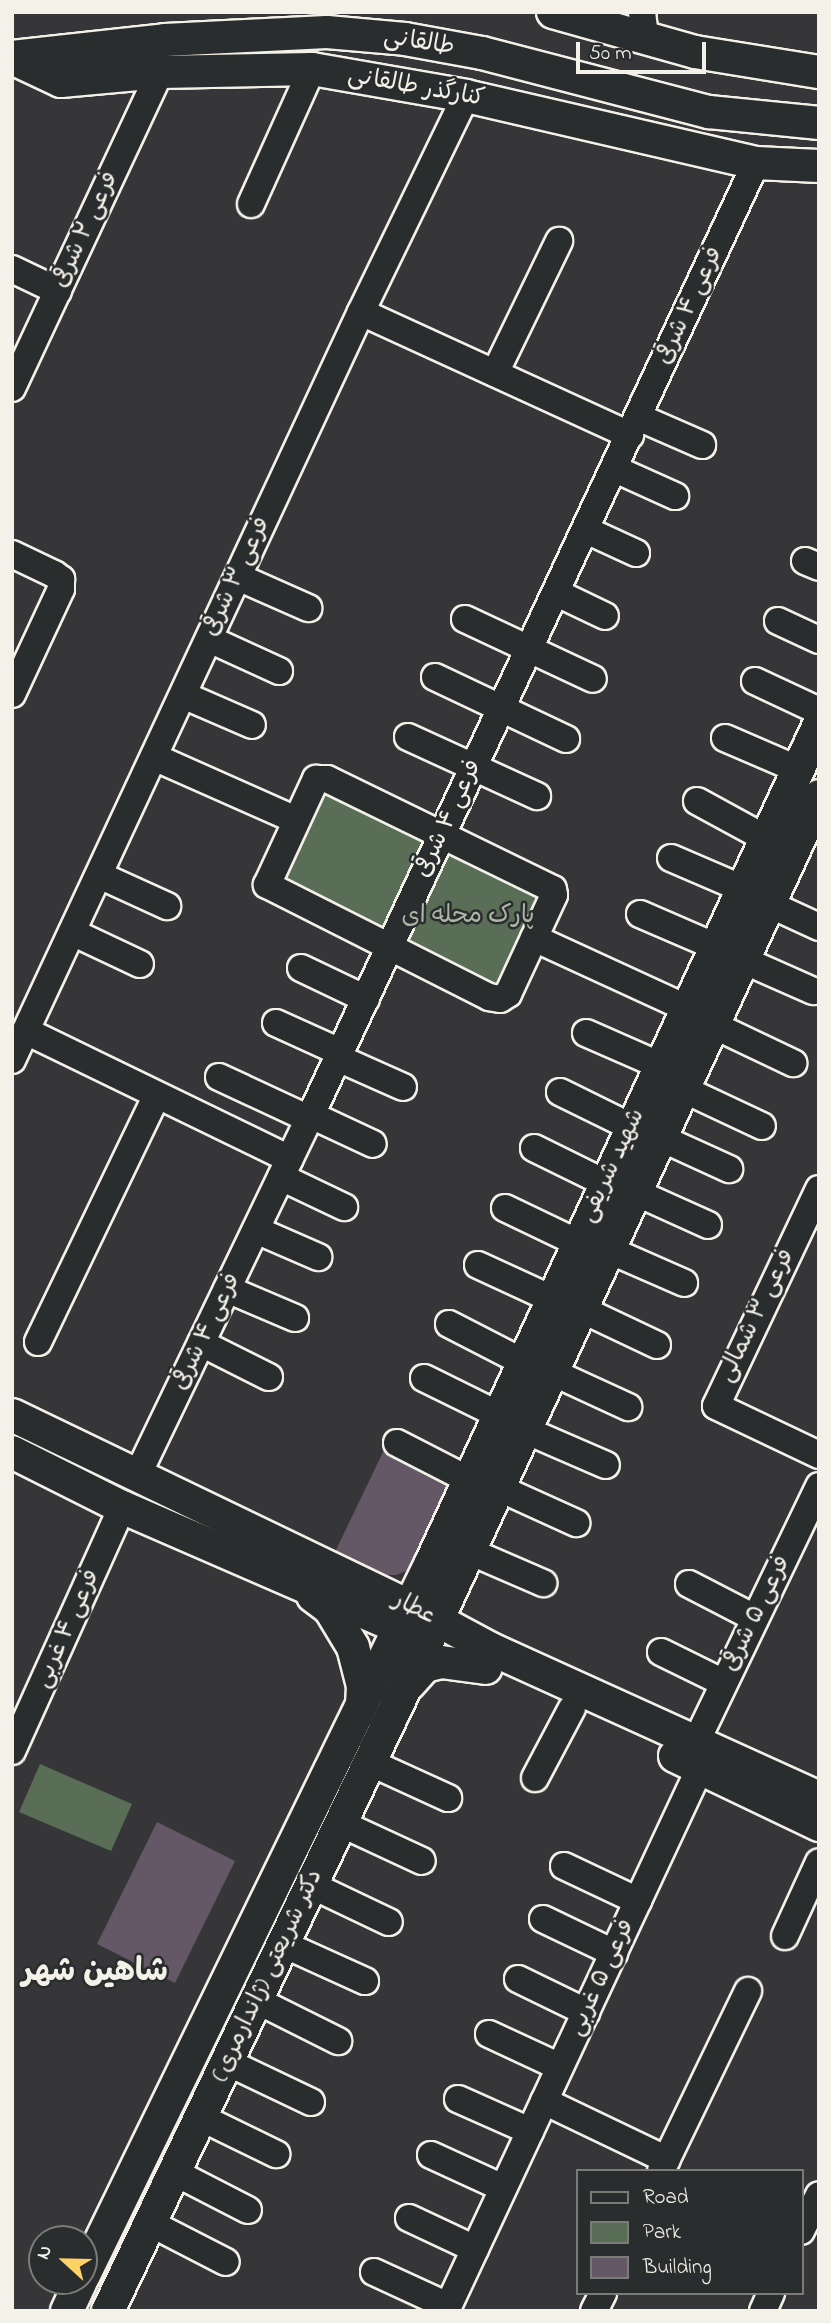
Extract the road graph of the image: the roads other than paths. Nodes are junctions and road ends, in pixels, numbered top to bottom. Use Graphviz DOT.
graph roads {
  1 [pos="553,12"];
  2 [pos="643,25"];
  3 [pos="12,58"];
  4 [pos="312,69"];
  5 [pos="160,72"];
  6 [pos="819,72"];
  7 [pos="466,96"];
  8 [pos="819,123"];
  9 [pos="756,163"];
  10 [pos="819,166"];
  11 [pos="251,204"];
  12 [pos="559,241"];
  13 [pos="12,269"];
  14 [pos="58,291"];
  15 [pos="361,312"];
  16 [pos="495,373"];
  17 [pos="12,388"];
  18 [pos="634,426"];
  19 [pos="702,445"];
  20 [pos="615,469"];
  21 [pos="675,496"];
  22 [pos="586,530"];
  23 [pos="636,553"];
  24 [pos="12,554"];
  25 [pos="238,577"];
  26 [pos="557,593"];
  27 [pos="308,607"];
  28 [pos="606,616"];
  29 [pos="465,619"];
  30 [pos="778,621"];
  31 [pos="209,639"];
  32 [pos="819,640"];
  33 [pos="531,649"];
  34 [pos="279,671"];
  35 [pos="435,677"];
  36 [pos="593,678"];
  37 [pos="755,681"];
  38 [pos="12,694"];
  39 [pos="183,695"];
  40 [pos="502,709"];
  41 [pos="819,711"];
  42 [pos="819,724"];
  43 [pos="252,725"];
  44 [pos="408,737"];
  45 [pos="725,738"];
  46 [pos="566,739"];
  47 [pos="154,757"];
  48 [pos="474,767"];
  49 [pos="797,769"];
  50 [pos="537,796"];
  51 [pos="819,796"];
  52 [pos="697,801"];
  53 [pos="296,820"];
  54 [pos="442,835"];
  55 [pos="765,838"];
  56 [pos="671,858"];
  57 [pos="99,875"];
  58 [pos="741,888"];
  59 [pos="769,904"];
  60 [pos="167,906"];
  61 [pos="640,914"];
  62 [pos="819,927"];
  63 [pos="72,932"];
  64 [pos="534,938"];
  65 [pos="388,949"];
  66 [pos="709,957"];
  67 [pos="140,964"];
  68 [pos="301,968"];
  69 [pos="737,972"];
  70 [pos="813,991"];
  71 [pos="366,999"];
  72 [pos="685,1008"];
  73 [pos="276,1023"];
  74 [pos="713,1025"];
  75 [pos="26,1031"];
  76 [pos="586,1033"];
  77 [pos="339,1055"];
  78 [pos="12,1060"];
  79 [pos="793,1063"];
  80 [pos="659,1065"];
  81 [pos="219,1077"];
  82 [pos="403,1087"];
  83 [pos="683,1089"];
  84 [pos="560,1092"];
  85 [pos="157,1096"];
  86 [pos="310,1117"];
  87 [pos="631,1126"];
  88 [pos="762,1126"];
  89 [pos="660,1138"];
  90 [pos="373,1144"];
  91 [pos="534,1148"];
  92 [pos="286,1168"];
  93 [pos="729,1169"];
  94 [pos="605,1183"];
  95 [pos="635,1192"];
  96 [pos="816,1195"];
  97 [pos="344,1206"];
  98 [pos="505,1208"];
  99 [pos="708,1226"];
  100 [pos="256,1230"];
  101 [pos="578,1243"];
  102 [pos="609,1250"];
  103 [pos="318,1257"];
  104 [pos="478,1265"];
  105 [pos="684,1283"];
  106 [pos="227,1289"];
  107 [pos="567,1303"];
  108 [pos="295,1318"];
  109 [pos="449,1324"];
  110 [pos="38,1342"];
  111 [pos="201,1343"];
  112 [pos="657,1345"];
  113 [pos="537,1367"];
  114 [pos="269,1377"];
  115 [pos="424,1378"];
  116 [pos="628,1408"];
  117 [pos="12,1415"];
  118 [pos="512,1422"];
  119 [pos="397,1443"];
  120 [pos="12,1452"];
  121 [pos="819,1455"];
  122 [pos="606,1465"];
  123 [pos="138,1474"];
  124 [pos="484,1484"];
  125 [pos="819,1486"];
  126 [pos="122,1507"];
  127 [pos="576,1523"];
  128 [pos="466,1558"];
  129 [pos="250,1561"];
  130 [pos="431,1563"];
  131 [pos="543,1583"];
  132 [pos="688,1584"];
  133 [pos="380,1592"];
  134 [pos="755,1618"];
  135 [pos="417,1624"];
  136 [pos="661,1652"];
  137 [pos="489,1658"];
  138 [pos="724,1683"];
  139 [pos="405,1687"];
  140 [pos="362,1707"];
  141 [pos="572,1708"];
  142 [pos="18,1724"];
  143 [pos="12,1751"];
  144 [pos="698,1755"];
  145 [pos="334,1765"];
  146 [pos="366,1770"];
  147 [pos="535,1778"];
  148 [pos="448,1798"];
  149 [pos="819,1798"];
  150 [pos="341,1823"];
  151 [pos="819,1825"];
  152 [pos="422,1861"];
  153 [pos="819,1861"];
  154 [pos="564,1866"];
  155 [pos="311,1885"];
  156 [pos="638,1901"];
  157 [pos="543,1919"];
  158 [pos="389,1922"];
  159 [pos="785,1936"];
  160 [pos="283,1944"];
  161 [pos="614,1953"];
  162 [pos="518,1979"];
  163 [pos="365,1981"];
  164 [pos="748,1991"];
  165 [pos="256,2000"];
  166 [pos="586,2012"];
  167 [pos="489,2034"];
  168 [pos="338,2041"];
  169 [pos="227,2062"];
  170 [pos="560,2067"];
  171 [pos="458,2099"];
  172 [pos="544,2101"];
  173 [pos="311,2102"];
  174 [pos="200,2117"];
  175 [pos="530,2131"];
  176 [pos="276,2154"];
  177 [pos="431,2155"];
  178 [pos="664,2165"];
  179 [pos="174,2172"];
  180 [pos="503,2188"];
  181 [pos="819,2195"];
  182 [pos="248,2210"];
  183 [pos="409,2218"];
  184 [pos="150,2224"];
  185 [pos="803,2227"];
  186 [pos="98,2246"];
  187 [pos="475,2249"];
  188 [pos="226,2262"];
  189 [pos="374,2272"];
  190 [pos="74,2295"];
  191 [pos="602,2295"];
  192 [pos="447,2308"];
  193 [pos="66,2311"];
  194 [pos="108,2311"];
  195 [pos="594,2311"];
  1 -- 2 [label="main road"];
  2 -- 6 [label="main road"];
  3 -- 5 [label="main road, کنارگذر طالقانی"];
  3 -- 8 [label="main road, طالقانی"];
  4 -- 5 [label="main road, کنارگذر طالقانی"];
  4 -- 7 [label="main road, کنارگذر طالقانی"];
  4 -- 11 [label="street"];
  5 -- 14 [label="street, فرعی ۲ شرقی"];
  7 -- 9 [label="main road, کنارگذر طالقانی"];
  7 -- 15 [label="street, فرعی ۳ شرقی"];
  9 -- 10 [label="main road, کنارگذر طالقانی"];
  9 -- 18 [label="street, فرعی ۴ شرقی"];
  12 -- 16 [label="street"];
  13 -- 14 [label="street"];
  14 -- 17 [label="street, فرعی ۲ شرقی"];
  15 -- 16 [label="street"];
  15 -- 25 [label="street, فرعی ۳ شرقی"];
  16 -- 18 [label="street"];
  18 -- 19 [label="street"];
  18 -- 20 [label="street, فرعی ۴ شرقی"];
  20 -- 21 [label="street"];
  20 -- 22 [label="street, فرعی ۴ شرقی"];
  22 -- 23 [label="street"];
  22 -- 26 [label="street, فرعی ۴ شرقی"];
  24 -- 38 [label="street"];
  25 -- 27 [label="street"];
  25 -- 31 [label="street, فرعی ۳ شرقی"];
  26 -- 28 [label="street"];
  26 -- 33 [label="street, فرعی ۴ شرقی"];
  29 -- 33 [label="street"];
  30 -- 32 [label="street"];
  31 -- 34 [label="street"];
  31 -- 39 [label="street, فرعی ۳ شرقی"];
  33 -- 36 [label="street"];
  33 -- 40 [label="street, فرعی ۴ شرقی"];
  35 -- 40 [label="street"];
  37 -- 41 [label="street"];
  39 -- 43 [label="street"];
  39 -- 47 [label="street, فرعی ۳ شرقی"];
  40 -- 46 [label="street"];
  40 -- 48 [label="street, فرعی ۴ شرقی"];
  42 -- 49 [label="main road, شهید شریفی"];
  44 -- 48 [label="street"];
  45 -- 49 [label="street"];
  47 -- 53 [label="street"];
  47 -- 57 [label="street, فرعی ۳ شرقی"];
  48 -- 50 [label="street"];
  48 -- 54 [label="street, فرعی ۴ شرقی"];
  49 -- 55 [label="main road, شهید شریفی"];
  51 -- 59 [label="main road, شهید شریفی"];
  52 -- 55 [label="street"];
  53 -- 54 [label="street"];
  53 -- 65 [label="street"];
  54 -- 64 [label="street"];
  54 -- 65 [label="street, فرعی ۴ شرقی"];
  55 -- 58 [label="main road, شهید شریفی"];
  56 -- 58 [label="street"];
  57 -- 60 [label="street"];
  57 -- 63 [label="street, فرعی ۳ شرقی"];
  58 -- 66 [label="main road, شهید شریفی"];
  59 -- 62 [label="street"];
  59 -- 69 [label="main road, شهید شریفی"];
  61 -- 66 [label="street"];
  63 -- 67 [label="street"];
  63 -- 75 [label="street, فرعی ۳ شرقی"];
  64 -- 65 [label="street"];
  64 -- 72 [label="street"];
  65 -- 71 [label="street, فرعی ۴ شرقی"];
  66 -- 69 [label="main road"];
  66 -- 72 [label="main road, شهید شریفی"];
  68 -- 71 [label="street"];
  69 -- 70 [label="street"];
  69 -- 74 [label="main road, شهید شریفی"];
  71 -- 77 [label="street, فرعی ۴ شرقی"];
  72 -- 80 [label="main road, شهید شریفی"];
  73 -- 77 [label="street"];
  74 -- 79 [label="street"];
  74 -- 83 [label="main road, شهید شریفی"];
  75 -- 78 [label="street, فرعی ۳ شرقی"];
  75 -- 85 [label="street"];
  76 -- 80 [label="street"];
  77 -- 82 [label="street"];
  77 -- 86 [label="street, فرعی ۴ شرقی"];
  80 -- 87 [label="main road, شهید شریفی"];
  81 -- 86 [label="street"];
  83 -- 88 [label="street"];
  83 -- 89 [label="main road, شهید شریفی"];
  84 -- 87 [label="street"];
  85 -- 92 [label="street"];
  85 -- 110 [label="street"];
  86 -- 90 [label="street"];
  86 -- 92 [label="street, فرعی ۴ شرقی"];
  87 -- 94 [label="main road, شهید شریفی"];
  89 -- 93 [label="street"];
  89 -- 95 [label="main road, شهید شریفی"];
  91 -- 94 [label="street"];
  92 -- 97 [label="street"];
  92 -- 100 [label="street, فرعی ۴ شرقی"];
  94 -- 101 [label="main road, شهید شریفی"];
  95 -- 99 [label="street"];
  95 -- 102 [label="main road, شهید شریفی"];
  96 -- 121 [label="street, فرعی ۳ شمالی"];
  98 -- 101 [label="street"];
  100 -- 103 [label="street"];
  100 -- 106 [label="street, فرعی ۴ شرقی"];
  101 -- 107 [label="main road, شهید شریفی"];
  102 -- 105 [label="street"];
  102 -- 107 [label="main road, شهید شریفی"];
  104 -- 107 [label="street"];
  106 -- 108 [label="street"];
  106 -- 111 [label="street, فرعی ۴ شرقی"];
  107 -- 112 [label="street"];
  107 -- 113 [label="main road, شهید شریفی"];
  109 -- 113 [label="street"];
  111 -- 114 [label="street"];
  111 -- 123 [label="street, فرعی ۴ شرقی"];
  113 -- 116 [label="street"];
  113 -- 118 [label="main road, شهید شریفی"];
  115 -- 118 [label="street"];
  117 -- 123 [label="main road, عطار"];
  118 -- 122 [label="street"];
  118 -- 124 [label="main road, شهید شریفی"];
  119 -- 124 [label="street"];
  120 -- 126 [label="main road, عطار"];
  123 -- 133 [label="main road, عطار"];
  124 -- 127 [label="street"];
  124 -- 128 [label="main road, شهید شریفی"];
  124 -- 130 [label="main road, شهید شریفی"];
  125 -- 134 [label="street, فرعی ۵ شرقی"];
  126 -- 129 [label="main road, عطار"];
  126 -- 142 [label="street, فرعی ۴ غربی"];
  128 -- 131 [label="street"];
  128 -- 135 [label="main road, شهید شریفی"];
  128 -- 137 [label="main road"];
  129 -- 135 [label="main road, عطار"];
  129 -- 140 [label="main road"];
  130 -- 133 [label="main road"];
  130 -- 135 [label="main road, شهید شریفی"];
  132 -- 134 [label="street"];
  133 -- 135 [label="main road, عطار"];
  134 -- 138 [label="street, فرعی ۵ شرقی"];
  135 -- 137 [label="main road, عطار"];
  135 -- 139 [label="main road, دکتر شریعتی (ژاندارمری)"];
  135 -- 140 [label="main road, دکتر شریعتی (ژاندارمری)"];
  136 -- 138 [label="street"];
  137 -- 139 [label="main road"];
  137 -- 141 [label="main road, عطار"];
  137 -- 144 [label="main road, عطار"];
  138 -- 144 [label="street, فرعی ۵ شرقی"];
  139 -- 146 [label="main road, دکتر شریعتی (ژاندارمری)"];
  140 -- 145 [label="main road, دکتر شریعتی (ژاندارمری)"];
  141 -- 144 [label="main road, عطار"];
  141 -- 147 [label="street"];
  142 -- 143 [label="street, فرعی ۴ غربی"];
  144 -- 149 [label="main road, عطار"];
  144 -- 151 [label="main road, عطار"];
  144 -- 156 [label="street, فرعی ۵ غربی"];
  145 -- 146 [label="main road"];
  145 -- 186 [label="main road, دکتر شریعتی (ژاندارمری)"];
  146 -- 148 [label="street"];
  146 -- 150 [label="main road, دکتر شریعتی (ژاندارمری)"];
  150 -- 152 [label="street"];
  150 -- 155 [label="main road, دکتر شریعتی (ژاندارمری)"];
  153 -- 159 [label="street"];
  154 -- 156 [label="street"];
  155 -- 158 [label="street"];
  155 -- 160 [label="main road, دکتر شریعتی (ژاندارمری)"];
  156 -- 161 [label="street, فرعی ۵ غربی"];
  157 -- 161 [label="street"];
  160 -- 163 [label="street"];
  160 -- 165 [label="main road, دکتر شریعتی (ژاندارمری)"];
  161 -- 166 [label="street, فرعی ۵ غربی"];
  162 -- 166 [label="street"];
  164 -- 178 [label="street"];
  165 -- 168 [label="street"];
  165 -- 169 [label="main road, دکتر شریعتی (ژاندارمری)"];
  166 -- 170 [label="street, فرعی ۵ غربی"];
  167 -- 170 [label="street"];
  169 -- 173 [label="street"];
  169 -- 174 [label="main road, دکتر شریعتی (ژاندارمری)"];
  170 -- 172 [label="street, فرعی ۵ غربی"];
  171 -- 175 [label="street"];
  172 -- 175 [label="street, فرعی ۵ غربی"];
  172 -- 178 [label="street"];
  174 -- 176 [label="street"];
  174 -- 179 [label="main road, دکتر شریعتی (ژاندارمری)"];
  175 -- 180 [label="street, فرعی ۵ غربی"];
  177 -- 180 [label="street"];
  179 -- 182 [label="street"];
  179 -- 184 [label="main road, دکتر شریعتی (ژاندارمری)"];
  180 -- 187 [label="street, فرعی ۵ غربی"];
  181 -- 185 [label="street"];
  183 -- 187 [label="street"];
  184 -- 188 [label="street"];
  184 -- 194 [label="main road, دکتر شریعتی (ژاندارمری)"];
  187 -- 192 [label="street, فرعی ۵ غربی"];
  189 -- 192 [label="street"];
  190 -- 193 [label="main road"];
  191 -- 195 [label="street"];
}
